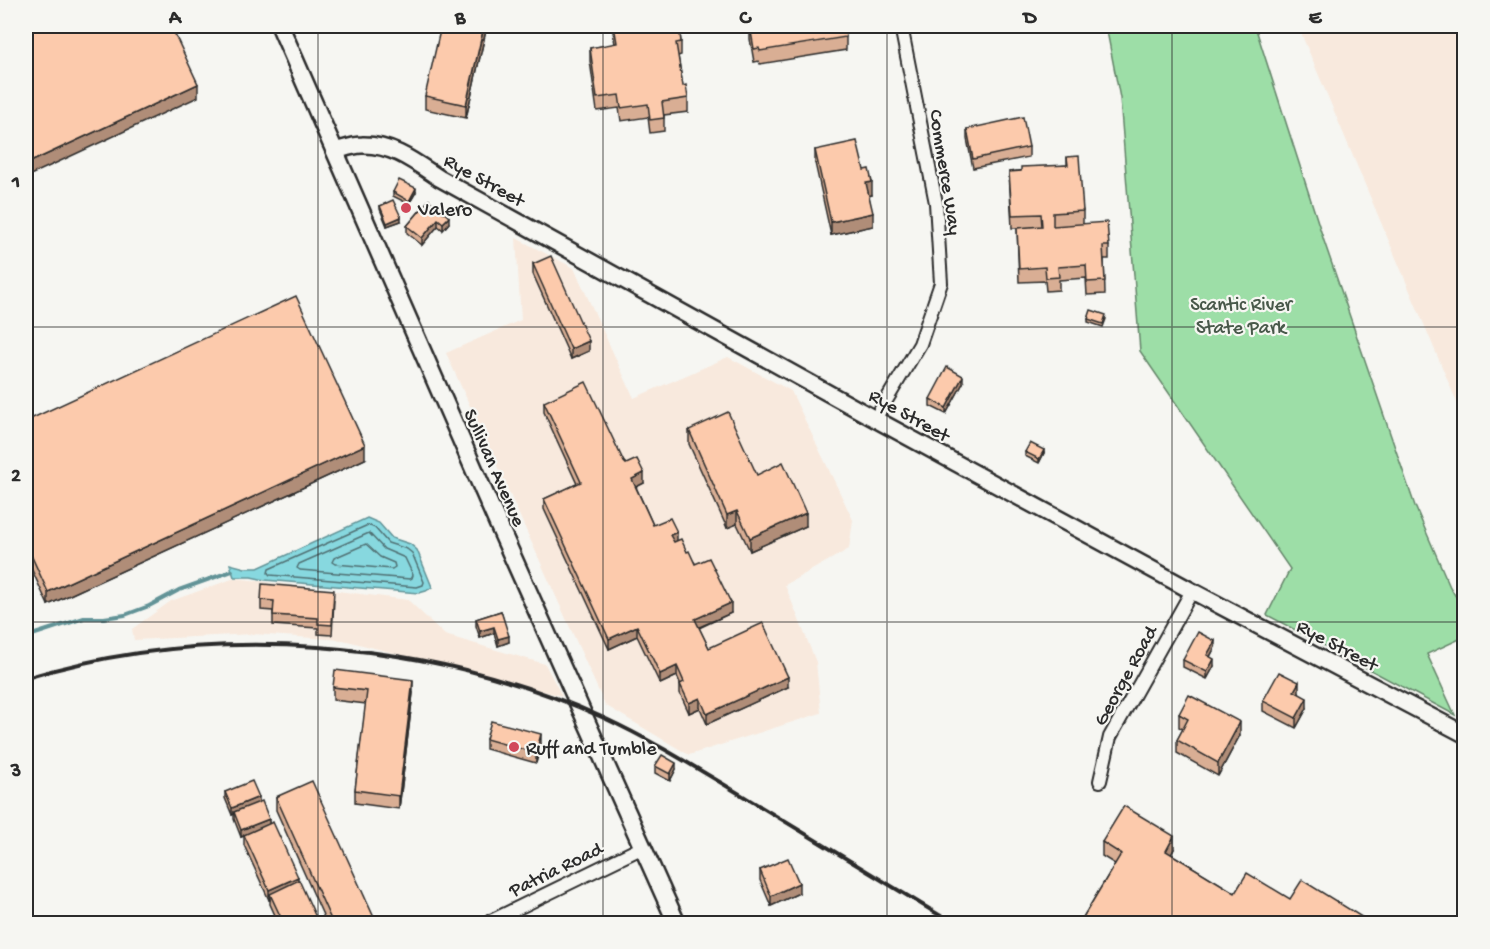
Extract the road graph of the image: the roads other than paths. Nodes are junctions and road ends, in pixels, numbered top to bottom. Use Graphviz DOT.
graph roads {
  1 [pos="280,26"];
  2 [pos="901,26"];
  3 [pos="335,152"];
  4 [pos="875,419"];
  5 [pos="1192,591"];
  6 [pos="1464,734"];
  7 [pos="1100,781"];
  8 [pos="643,847"];
  9 [pos="484,924"];
  10 [pos="677,924"];
  1 -- 3 [label="main road, Sullivan Avenue"];
  2 -- 4 [label="street, Commerce Way"];
  3 -- 4 [label="street, Rye Street"];
  3 -- 8 [label="main road, Sullivan Avenue"];
  4 -- 5 [label="street, Rye Street"];
  5 -- 6 [label="street, Rye Street"];
  5 -- 7 [label="street, George Road"];
  8 -- 9 [label="street, Patria Road"];
  8 -- 10 [label="main road, Sullivan Avenue"];
}
